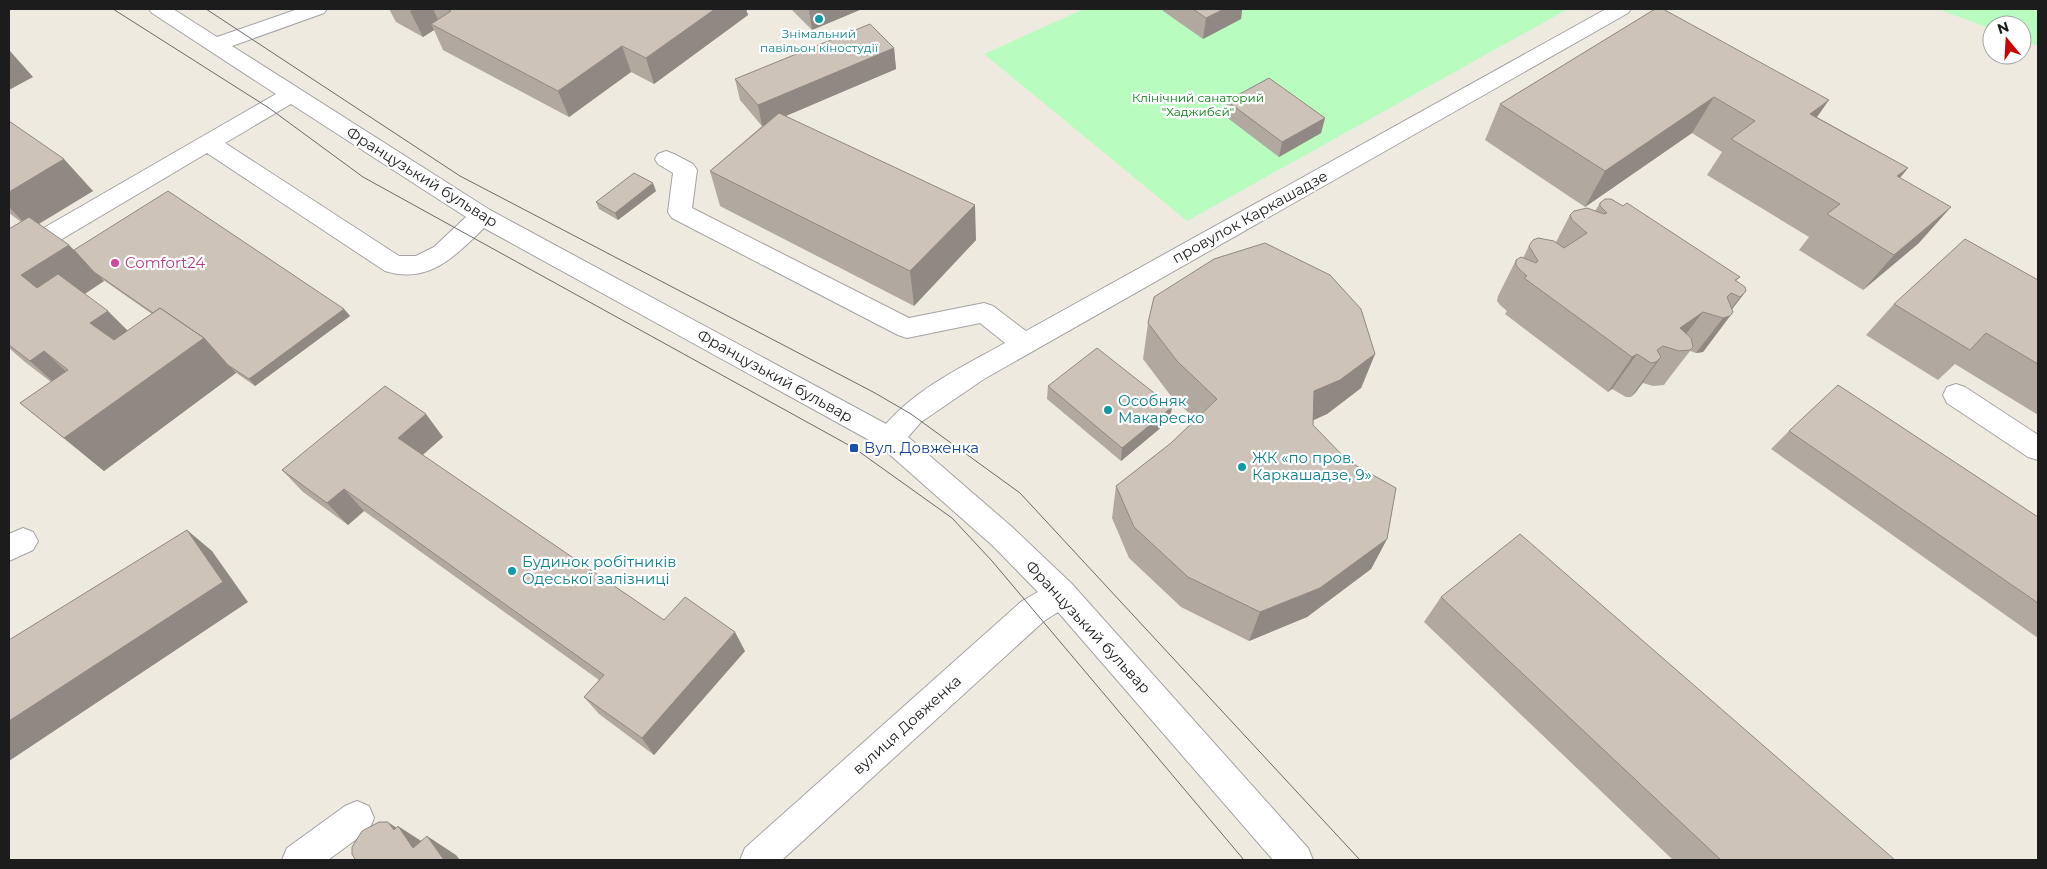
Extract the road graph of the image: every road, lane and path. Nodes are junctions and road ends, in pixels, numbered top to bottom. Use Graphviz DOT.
graph roads {
  1 [pos="159,9"];
  2 [pos="316,9"];
  3 [pos="1620,9"];
  4 [pos="215,45"];
  5 [pos="290,95"];
  6 [pos="208,143"];
  7 [pos="666,159"];
  8 [pos="482,216"];
  9 [pos="9,259"];
  10 [pos="1025,344"];
  11 [pos="1956,395"];
  12 [pos="890,438"];
  13 [pos="2038,449"];
  14 [pos="1061,594"];
  15 [pos="357,818"];
  16 [pos="299,860"];
  17 [pos="757,860"];
  18 [pos="1296,860"];
  1 -- 4 [label="street, Французький бульвар"];
  2 -- 4 [label="street"];
  3 -- 10 [label="street, провулок Каркашадзе"];
  4 -- 5 [label="street, Французький бульвар"];
  5 -- 6 [label="street"];
  5 -- 8 [label="street, Французький бульвар"];
  6 -- 8 [label="street"];
  6 -- 9 [label="street"];
  7 -- 10 [label="street"];
  8 -- 12 [label="street, Французький бульвар"];
  10 -- 12 [label="street, провулок Каркашадзе"];
  11 -- 13 [label="street"];
  12 -- 14 [label="street, Французький бульвар"];
  14 -- 17 [label="street, вулиця Довженка"];
  14 -- 18 [label="street, Французький бульвар"];
  15 -- 16 [label="street"];
}
